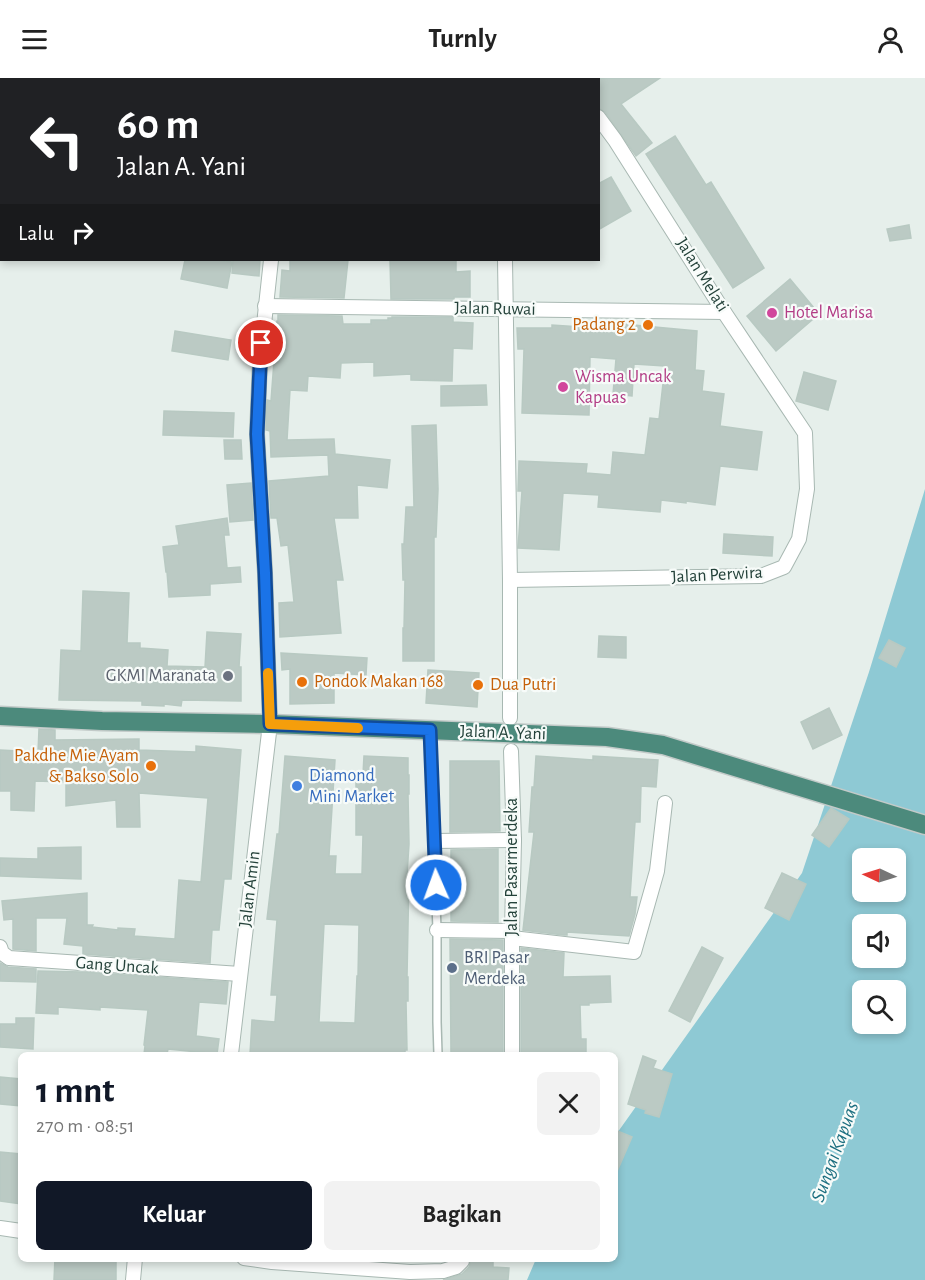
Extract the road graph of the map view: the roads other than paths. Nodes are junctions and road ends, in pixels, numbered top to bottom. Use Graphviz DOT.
graph roads {
  1 [pos="600,120"];
  2 [pos="271,261"];
  3 [pos="505,261"];
  4 [pos="265,306"];
  5 [pos="506,309"];
  6 [pos="724,312"];
  7 [pos="805,434"];
  8 [pos="510,580"];
  9 [pos="0,716"];
  10 [pos="510,718"];
  11 [pos="270,724"];
  12 [pos="430,730"];
  13 [pos="511,751"];
  14 [pos="665,803"];
  15 [pos="925,825"];
  16 [pos="514,840"];
  17 [pos="435,841"];
  18 [pos="437,930"];
  19 [pos="512,935"];
  20 [pos="0,948"];
  21 [pos="240,974"];
  22 [pos="231,1052"];
  23 [pos="438,1052"];
  24 [pos="512,1052"];
  25 [pos="0,1228"];
  26 [pos="18,1231"];
  27 [pos="135,1262"];
  28 [pos="275,1262"];
  29 [pos="461,1262"];
  30 [pos="389,1276"];
  31 [pos="133,1280"];
  1 -- 6 [label="street, Jalan Melati"];
  2 -- 4 [label="street, Jalan Amin"];
  3 -- 5 [label="street"];
  4 -- 5 [label="street, Jalan Ruwai"];
  4 -- 11 [label="street, Jalan Amin"];
  5 -- 6 [label="street, Jalan Ruwai"];
  5 -- 8 [label="street"];
  6 -- 7 [label="street, Jalan Melati"];
  7 -- 8 [label="street, Jalan Perwira"];
  8 -- 10 [label="street"];
  9 -- 11 [label="highway, Jalan A. Yani"];
  11 -- 12 [label="highway, Jalan A. Yani"];
  11 -- 21 [label="street, Jalan Amin"];
  12 -- 15 [label="highway, Jalan A. Yani"];
  12 -- 17 [label="lane"];
  13 -- 16 [label="street, Jalan Pasarmerdeka"];
  14 -- 19 [label="street"];
  16 -- 17 [label="street"];
  16 -- 19 [label="street, Jalan Pasarmerdeka"];
  17 -- 18 [label="lane"];
  18 -- 19 [label="street"];
  18 -- 23 [label="lane"];
  19 -- 24 [label="street, Jalan Pasarmerdeka"];
  20 -- 21 [label="street, Gang Uncak"];
  21 -- 22 [label="street, Jalan Amin"];
  25 -- 26 [label="street"];
  27 -- 31 [label="street"];
  28 -- 30 [label="street"];
  29 -- 30 [label="street"];
}
